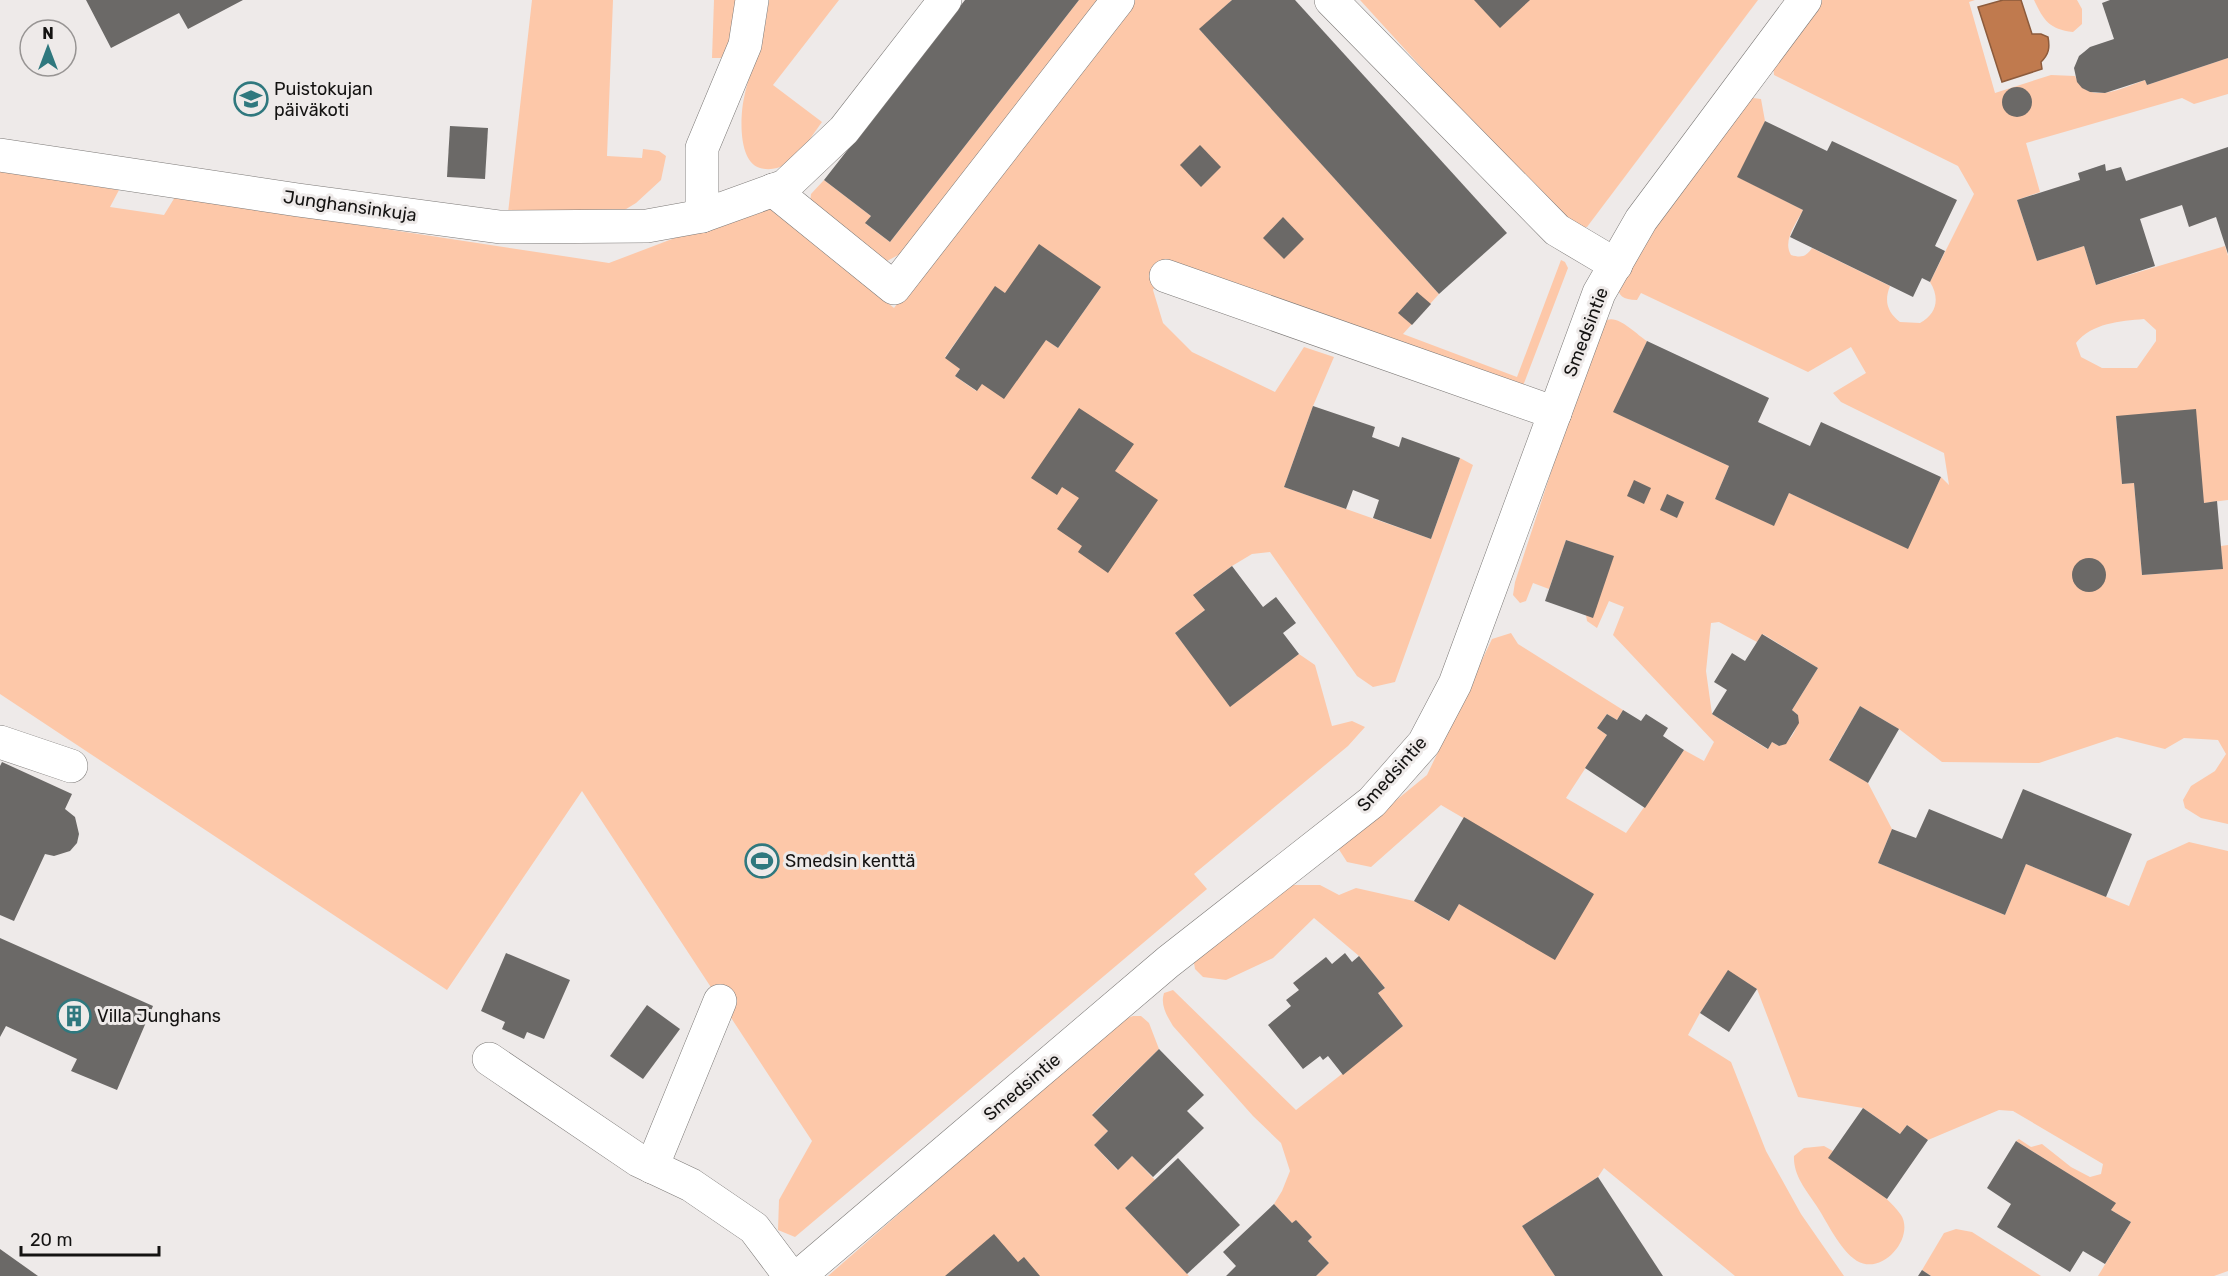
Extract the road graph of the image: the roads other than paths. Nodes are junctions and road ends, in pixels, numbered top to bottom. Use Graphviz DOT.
graph roads {
  1 [pos="752,0"];
  2 [pos="945,0"];
  3 [pos="1118,0"];
  4 [pos="1331,0"];
  5 [pos="1805,0"];
  6 [pos="0,154"];
  7 [pos="773,190"];
  8 [pos="702,216"];
  9 [pos="1616,265"];
  10 [pos="1166,276"];
  11 [pos="1555,413"];
  12 [pos="0,742"];
  13 [pos="71,766"];
  14 [pos="720,1001"];
  15 [pos="489,1059"];
  16 [pos="652,1167"];
  17 [pos="790,1276"];
  18 [pos="800,1276"];
  1 -- 8 [label="street"];
  2 -- 7 [label="street, Junghansinkuja"];
  3 -- 7 [label="street"];
  4 -- 9 [label="street"];
  5 -- 9 [label="street, Smedsintie"];
  6 -- 8 [label="street, Junghansinkuja"];
  7 -- 8 [label="street, Junghansinkuja"];
  9 -- 11 [label="street, Smedsintie"];
  10 -- 11 [label="street"];
  11 -- 18 [label="street, Smedsintie"];
  12 -- 13 [label="street"];
  14 -- 16 [label="street"];
  15 -- 16 [label="street"];
  16 -- 17 [label="street"];
}
